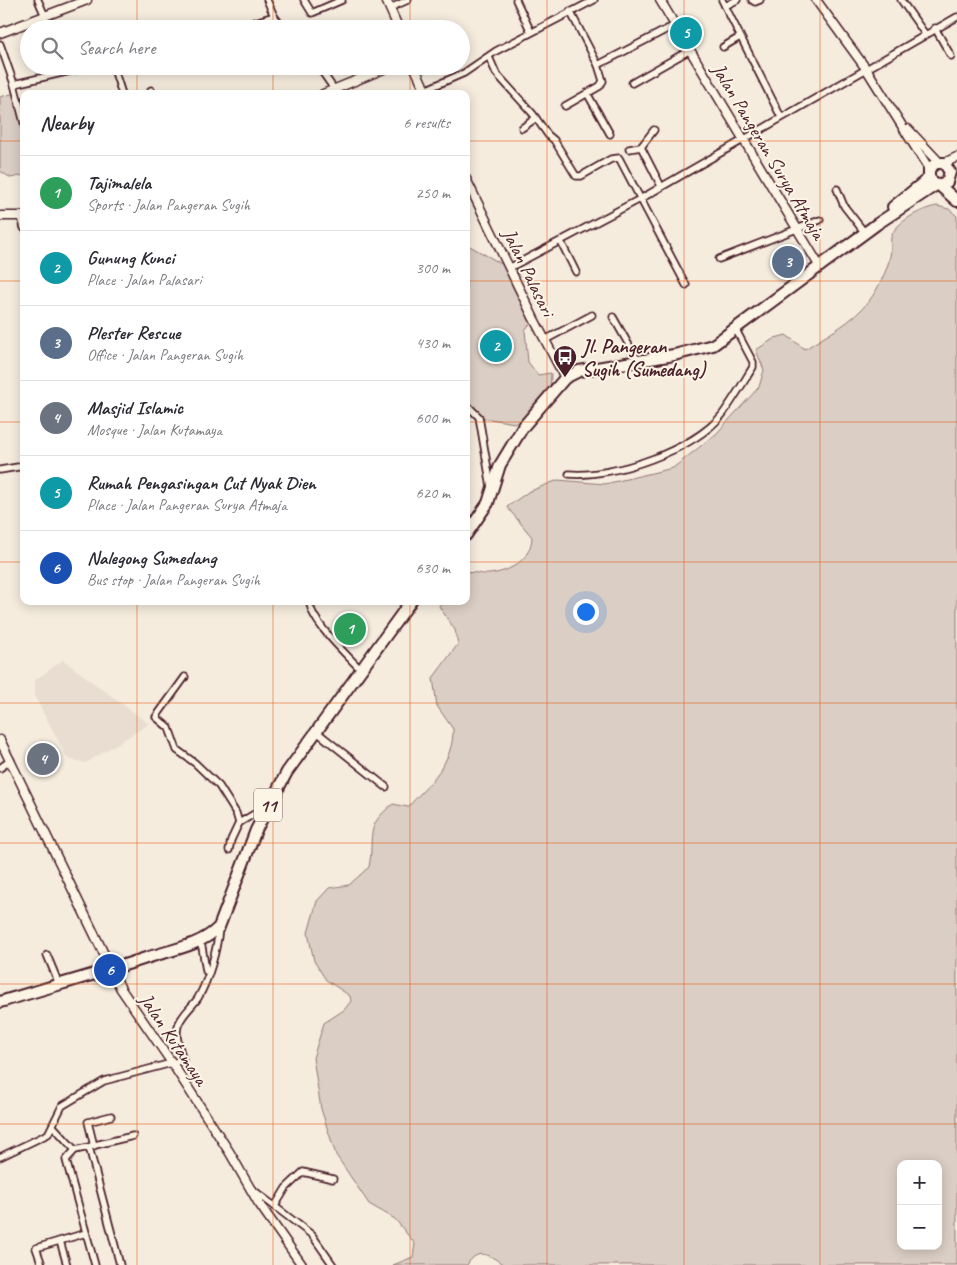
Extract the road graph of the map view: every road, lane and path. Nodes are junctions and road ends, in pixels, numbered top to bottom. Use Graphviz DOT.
graph roads {
  1 [pos="38,0"];
  2 [pos="87,0"];
  3 [pos="267,0"];
  4 [pos="304,0"];
  5 [pos="342,0"];
  6 [pos="408,0"];
  7 [pos="516,0"];
  8 [pos="594,0"];
  9 [pos="660,0"];
  10 [pos="722,0"];
  11 [pos="737,0"];
  12 [pos="752,0"];
  13 [pos="760,0"];
  14 [pos="816,0"];
  15 [pos="901,0"];
  16 [pos="388,4"];
  17 [pos="725,6"];
  18 [pos="570,11"];
  19 [pos="45,16"];
  20 [pos="274,16"];
  21 [pos="957,17"];
  22 [pos="34,20"];
  23 [pos="262,20"];
  24 [pos="277,20"];
  25 [pos="395,20"];
  26 [pos="20,25"];
  27 [pos="675,25"];
  28 [pos="935,28"];
  29 [pos="531,32"];
  30 [pos="0,33"];
  31 [pos="925,34"];
  32 [pos="740,37"];
  33 [pos="0,44"];
  34 [pos="723,46"];
  35 [pos="690,50"];
  36 [pos="950,56"];
  37 [pos="489,57"];
  38 [pos="598,65"];
  39 [pos="470,69"];
  40 [pos="867,70"];
  41 [pos="53,75"];
  42 [pos="117,75"];
  43 [pos="324,75"];
  44 [pos="369,75"];
  45 [pos="418,75"];
  46 [pos="460,75"];
  47 [pos="632,83"];
  48 [pos="14,84"];
  49 [pos="334,89"];
  50 [pos="121,90"];
  51 [pos="425,90"];
  52 [pos="430,90"];
  53 [pos="587,93"];
  54 [pos="565,106"];
  55 [pos="20,107"];
  56 [pos="895,115"];
  57 [pos="781,117"];
  58 [pos="536,118"];
  59 [pos="522,128"];
  60 [pos="654,130"];
  61 [pos="610,134"];
  62 [pos="742,140"];
  63 [pos="641,147"];
  64 [pos="629,149"];
  65 [pos="957,157"];
  66 [pos="941,163"];
  67 [pos="952,175"];
  68 [pos="933,179"];
  69 [pos="470,186"];
  70 [pos="661,186"];
  71 [pos="957,187"];
  72 [pos="837,189"];
  73 [pos="642,198"];
  74 [pos="957,201"];
  75 [pos="0,216"];
  76 [pos="20,216"];
  77 [pos="820,220"];
  78 [pos="796,231"];
  79 [pos="865,233"];
  80 [pos="561,242"];
  81 [pos="719,259"];
  82 [pos="820,267"];
  83 [pos="509,268"];
  84 [pos="576,272"];
  85 [pos="686,285"];
  86 [pos="592,314"];
  87 [pos="612,317"];
  88 [pos="736,330"];
  89 [pos="545,340"];
  90 [pos="638,361"];
  91 [pos="565,378"];
  92 [pos="470,408"];
  93 [pos="20,467"];
  94 [pos="0,470"];
  95 [pos="569,474"];
  96 [pos="492,492"];
  97 [pos="470,530"];
  98 [pos="311,605"];
  99 [pos="408,605"];
  100 [pos="360,670"];
  101 [pos="185,677"];
  102 [pos="317,732"];
  103 [pos="0,740"];
  104 [pos="11,760"];
  105 [pos="0,768"];
  106 [pos="386,787"];
  107 [pos="263,814"];
  108 [pos="239,824"];
  109 [pos="229,850"];
  110 [pos="219,927"];
  111 [pos="197,942"];
  112 [pos="47,955"];
  113 [pos="110,970"];
  114 [pos="206,976"];
  115 [pos="60,984"];
  116 [pos="0,1002"];
  117 [pos="172,1063"];
  118 [pos="111,1116"];
  119 [pos="53,1126"];
  120 [pos="133,1136"];
  121 [pos="92,1146"];
  122 [pos="75,1150"];
  123 [pos="0,1157"];
  124 [pos="334,1179"];
  125 [pos="248,1186"];
  126 [pos="275,1206"];
  127 [pos="86,1233"];
  128 [pos="60,1241"];
  129 [pos="42,1265"];
  130 [pos="67,1265"];
  131 [pos="95,1265"];
  132 [pos="120,1265"];
  133 [pos="302,1265"];
  134 [pos="333,1265"];
  1 -- 19 [label="street"];
  2 -- 19 [label="main road"];
  3 -- 20 [label="street"];
  4 -- 5 [label="street"];
  6 -- 16 [label="street"];
  7 -- 29 [label="street"];
  8 -- 18 [label="street"];
  9 -- 27 [label="main road, Jalan Pangeran Surya Atmaja"];
  10 -- 17 [label="street"];
  11 -- 17 [label="street"];
  12 -- 13 [label="street"];
  14 -- 40 [label="main road"];
  15 -- 31 [label="street"];
  16 -- 25 [label="main road"];
  17 -- 32 [label="street"];
  18 -- 29 [label="street"];
  18 -- 38 [label="street"];
  19 -- 22 [label="main road"];
  20 -- 23 [label="street"];
  20 -- 24 [label="street"];
  21 -- 28 [label="street"];
  26 -- 30 [label="main road"];
  27 -- 35 [label="main road, Jalan Pangeran Surya Atmaja"];
  27 -- 38 [label="street"];
  28 -- 31 [label="street"];
  28 -- 36 [label="street"];
  29 -- 37 [label="street"];
  31 -- 40 [label="street"];
  32 -- 34 [label="street"];
  32 -- 57 [label="street"];
  33 -- 48 [label="street"];
  35 -- 47 [label="street"];
  35 -- 62 [label="main road, Jalan Pangeran Surya Atmaja"];
  37 -- 39 [label="street"];
  37 -- 58 [label="street"];
  38 -- 53 [label="street"];
  40 -- 56 [label="main road"];
  40 -- 57 [label="street"];
  41 -- 48 [label="street"];
  42 -- 50 [label="street"];
  43 -- 49 [label="street"];
  44 -- 49 [label="main road"];
  45 -- 51 [label="main road"];
  46 -- 52 [label="street"];
  48 -- 55 [label="street"];
  53 -- 54 [label="street"];
  53 -- 61 [label="street"];
  56 -- 66 [label="main road"];
  56 -- 68 [label="main road"];
  57 -- 62 [label="street"];
  58 -- 59 [label="street"];
  58 -- 73 [label="street"];
  60 -- 63 [label="street"];
  62 -- 70 [label="street"];
  62 -- 78 [label="main road, Jalan Pangeran Surya Atmaja"];
  63 -- 64 [label="street"];
  63 -- 70 [label="street"];
  65 -- 66 [label="main road"];
  66 -- 67 [label="highway"];
  66 -- 68 [label="highway"];
  67 -- 68 [label="highway"];
  67 -- 71 [label="highway"];
  68 -- 74 [label="highway"];
  68 -- 79 [label="highway"];
  69 -- 83 [label="main road, Jalan Palasari"];
  70 -- 73 [label="street"];
  72 -- 79 [label="street"];
  73 -- 80 [label="street"];
  73 -- 85 [label="street"];
  75 -- 76 [label="main road"];
  77 -- 78 [label="street"];
  78 -- 81 [label="street"];
  78 -- 82 [label="main road, Jalan Pangeran Surya Atmaja"];
  79 -- 82 [label="highway"];
  80 -- 83 [label="street"];
  80 -- 84 [label="street"];
  82 -- 88 [label="highway"];
  83 -- 89 [label="main road, Jalan Palasari"];
  86 -- 89 [label="street"];
  87 -- 90 [label="street"];
  88 -- 90 [label="highway"];
  88 -- 95 [label="street"];
  89 -- 91 [label="main road, Jalan Palasari"];
  90 -- 91 [label="highway"];
  91 -- 96 [label="highway"];
  92 -- 96 [label="street"];
  93 -- 94 [label="street"];
  96 -- 97 [label="highway"];
  98 -- 100 [label="street"];
  99 -- 100 [label="highway, 11"];
  100 -- 102 [label="highway, 11"];
  101 -- 108 [label="street"];
  102 -- 106 [label="street"];
  102 -- 107 [label="highway, 11"];
  103 -- 104 [label="main road, Jalan Kutamaya"];
  104 -- 105 [label="street"];
  104 -- 113 [label="main road, Jalan Kutamaya"];
  107 -- 108 [label="street"];
  107 -- 110 [label="highway, 11"];
  108 -- 109 [label="street"];
  110 -- 111 [label="highway"];
  110 -- 114 [label="street"];
  111 -- 113 [label="highway"];
  111 -- 114 [label="street"];
  112 -- 115 [label="street"];
  113 -- 115 [label="highway"];
  113 -- 117 [label="main road, Jalan Kutamaya"];
  114 -- 117 [label="street"];
  115 -- 116 [label="highway"];
  117 -- 119 [label="street"];
  117 -- 125 [label="main road, Jalan Kutamaya"];
  118 -- 121 [label="street"];
  119 -- 122 [label="street"];
  119 -- 123 [label="street"];
  120 -- 121 [label="street"];
  121 -- 122 [label="street"];
  121 -- 132 [label="street"];
  122 -- 127 [label="street"];
  124 -- 126 [label="street"];
  125 -- 126 [label="street"];
  125 -- 133 [label="main road, Jalan Kutamaya"];
  126 -- 134 [label="street"];
  127 -- 128 [label="street"];
  127 -- 131 [label="street"];
  128 -- 129 [label="street"];
  128 -- 130 [label="street"];
}
